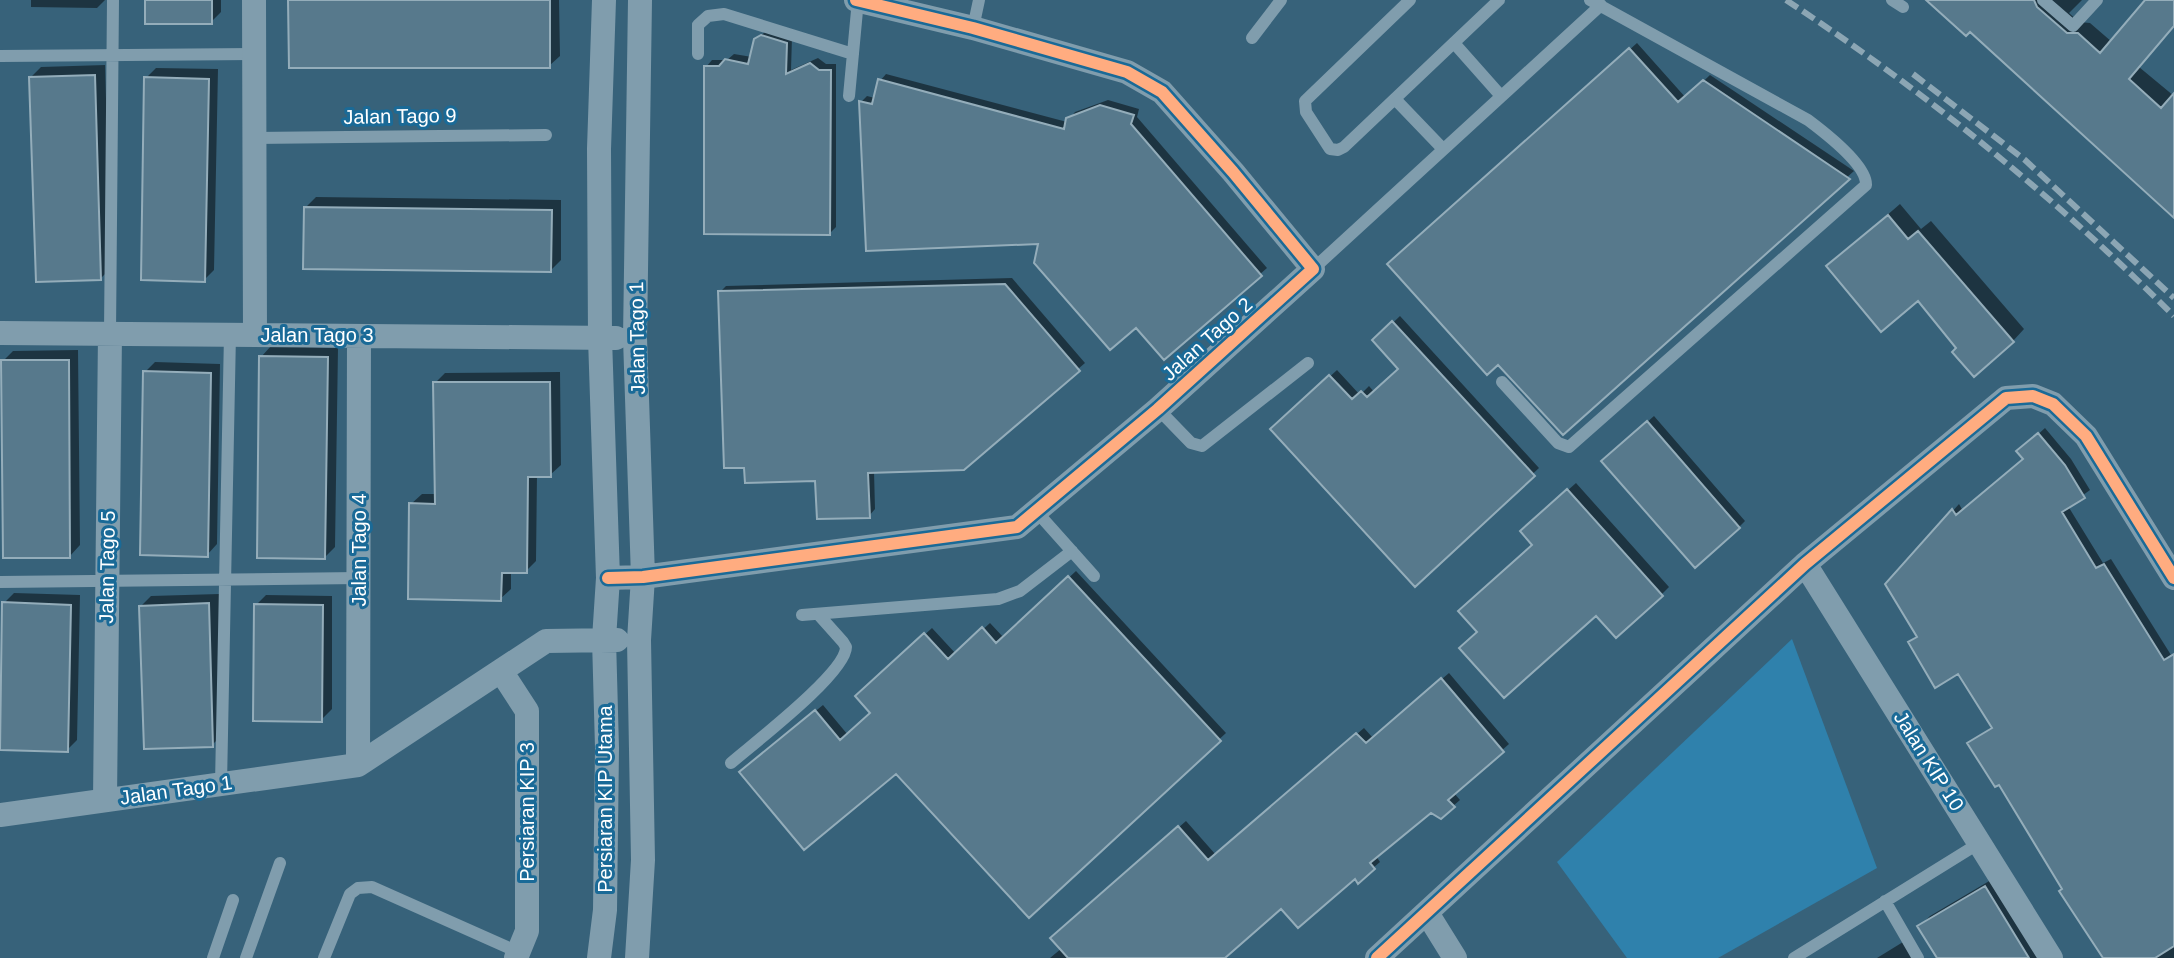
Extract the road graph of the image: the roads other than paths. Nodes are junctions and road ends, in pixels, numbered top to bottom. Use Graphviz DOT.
graph roads {
  1 [pos="113,0"];
  2 [pos="254,0"];
  3 [pos="604,0"];
  4 [pos="640,0"];
  5 [pos="857,0"];
  6 [pos="979,0"];
  7 [pos="1281,0"];
  8 [pos="1410,0"];
  9 [pos="1499,0"];
  10 [pos="2043,0"];
  11 [pos="2097,0"];
  12 [pos="1595,2"];
  13 [pos="973,28"];
  14 [pos="1252,38"];
  15 [pos="1454,43"];
  16 [pos="254,54"];
  17 [pos="698,54"];
  18 [pos="853,54"];
  19 [pos="113,55"];
  20 [pos="0,56"];
  21 [pos="849,96"];
  22 [pos="1501,96"];
  23 [pos="1395,99"];
  24 [pos="546,135"];
  25 [pos="254,138"];
  26 [pos="1443,149"];
  27 [pos="1313,269"];
  28 [pos="0,333"];
  29 [pos="110,333"];
  30 [pos="230,334"];
  31 [pos="255,335"];
  32 [pos="359,336"];
  33 [pos="600,338"];
  34 [pos="635,338"];
  35 [pos="1308,363"];
  36 [pos="1502,382"];
  37 [pos="1158,409"];
  38 [pos="1036,511"];
  39 [pos="1072,551"];
  40 [pos="1805,564"];
  41 [pos="1094,576"];
  42 [pos="643,577"];
  43 [pos="359,578"];
  44 [pos="608,578"];
  45 [pos="2174,578"];
  46 [pos="225,580"];
  47 [pos="107,581"];
  48 [pos="0,582"];
  49 [pos="818,614"];
  50 [pos="802,615"];
  51 [pos="604,639"];
  52 [pos="639,640"];
  53 [pos="501,671"];
  54 [pos="731,763"];
  55 [pos="358,765"];
  56 [pos="221,784"];
  57 [pos="105,800"];
  58 [pos="0,815"];
  59 [pos="1981,842"];
  60 [pos="280,863"];
  61 [pos="233,900"];
  62 [pos="1885,901"];
  63 [pos="1427,913"];
  64 [pos="517,955"];
  65 [pos="213,958"];
  66 [pos="246,958"];
  67 [pos="324,958"];
  68 [pos="599,958"];
  69 [pos="637,958"];
  70 [pos="1377,958"];
  71 [pos="1455,958"];
  72 [pos="1794,958"];
  73 [pos="1918,958"];
  74 [pos="2051,958"];
  1 -- 19 [label="lane"];
  2 -- 16 [label="street"];
  3 -- 33 [label="street, Jalan Tago 1"];
  4 -- 34 [label="street, Jalan Tago 1"];
  5 -- 13 [label="street"];
  5 -- 18 [label="lane"];
  6 -- 13 [label="lane"];
  7 -- 14 [label="lane"];
  8 -- 23 [label="lane"];
  9 -- 15 [label="lane"];
  10 -- 11 [label="lane"];
  12 -- 22 [label="lane"];
  12 -- 36 [label="lane"];
  13 -- 27 [label="street"];
  15 -- 22 [label="lane"];
  15 -- 23 [label="lane"];
  16 -- 19 [label="lane"];
  16 -- 25 [label="street"];
  17 -- 18 [label="lane"];
  18 -- 21 [label="lane"];
  19 -- 20 [label="lane"];
  19 -- 29 [label="lane"];
  22 -- 26 [label="lane"];
  23 -- 26 [label="lane"];
  24 -- 25 [label="lane, Jalan Tago 9"];
  25 -- 31 [label="street"];
  26 -- 27 [label="lane"];
  27 -- 37 [label="street, Jalan Tago 2"];
  28 -- 29 [label="street, Jalan Tago 3"];
  29 -- 30 [label="street, Jalan Tago 3"];
  29 -- 47 [label="street, Jalan Tago 5"];
  30 -- 31 [label="street, Jalan Tago 3"];
  30 -- 46 [label="lane"];
  31 -- 32 [label="street, Jalan Tago 3"];
  32 -- 33 [label="street, Jalan Tago 3"];
  32 -- 43 [label="street, Jalan Tago 4"];
  33 -- 34 [label="street, Jalan Tago 3"];
  33 -- 44 [label="street, Jalan Tago 1"];
  34 -- 42 [label="street, Jalan Tago 1"];
  35 -- 37 [label="lane"];
  37 -- 38 [label="street, Jalan Tago 2"];
  38 -- 39 [label="lane"];
  38 -- 42 [label="street, Jalan Tago 2"];
  39 -- 41 [label="lane"];
  39 -- 49 [label="lane"];
  40 -- 45 [label="street"];
  40 -- 59 [label="street, Jalan KIP 10"];
  40 -- 63 [label="street"];
  42 -- 44 [label="street, Jalan Tago 2"];
  42 -- 52 [label="street, Jalan Tago 1"];
  43 -- 46 [label="lane"];
  43 -- 55 [label="street, Jalan Tago 4"];
  44 -- 51 [label="street, Jalan Tago 1"];
  46 -- 47 [label="lane"];
  46 -- 56 [label="lane"];
  47 -- 48 [label="lane"];
  47 -- 57 [label="street, Jalan Tago 5"];
  49 -- 50 [label="lane"];
  49 -- 54 [label="lane"];
  51 -- 52 [label="street, Jalan Tago 1"];
  51 -- 53 [label="street, Jalan Tago 1"];
  51 -- 68 [label="street, Persiaran KIP Utama"];
  52 -- 69 [label="street, Persiaran KIP Utama"];
  53 -- 55 [label="street, Jalan Tago 1"];
  53 -- 64 [label="street, Persiaran KIP 3"];
  55 -- 56 [label="street, Jalan Tago 1"];
  56 -- 57 [label="street, Jalan Tago 1"];
  57 -- 58 [label="street, Jalan Tago 1"];
  59 -- 62 [label="lane"];
  59 -- 74 [label="street, Jalan KIP 10"];
  60 -- 66 [label="lane"];
  61 -- 65 [label="lane"];
  62 -- 72 [label="lane"];
  62 -- 73 [label="lane"];
  63 -- 70 [label="street"];
  63 -- 71 [label="street"];
  64 -- 67 [label="lane"];
}
